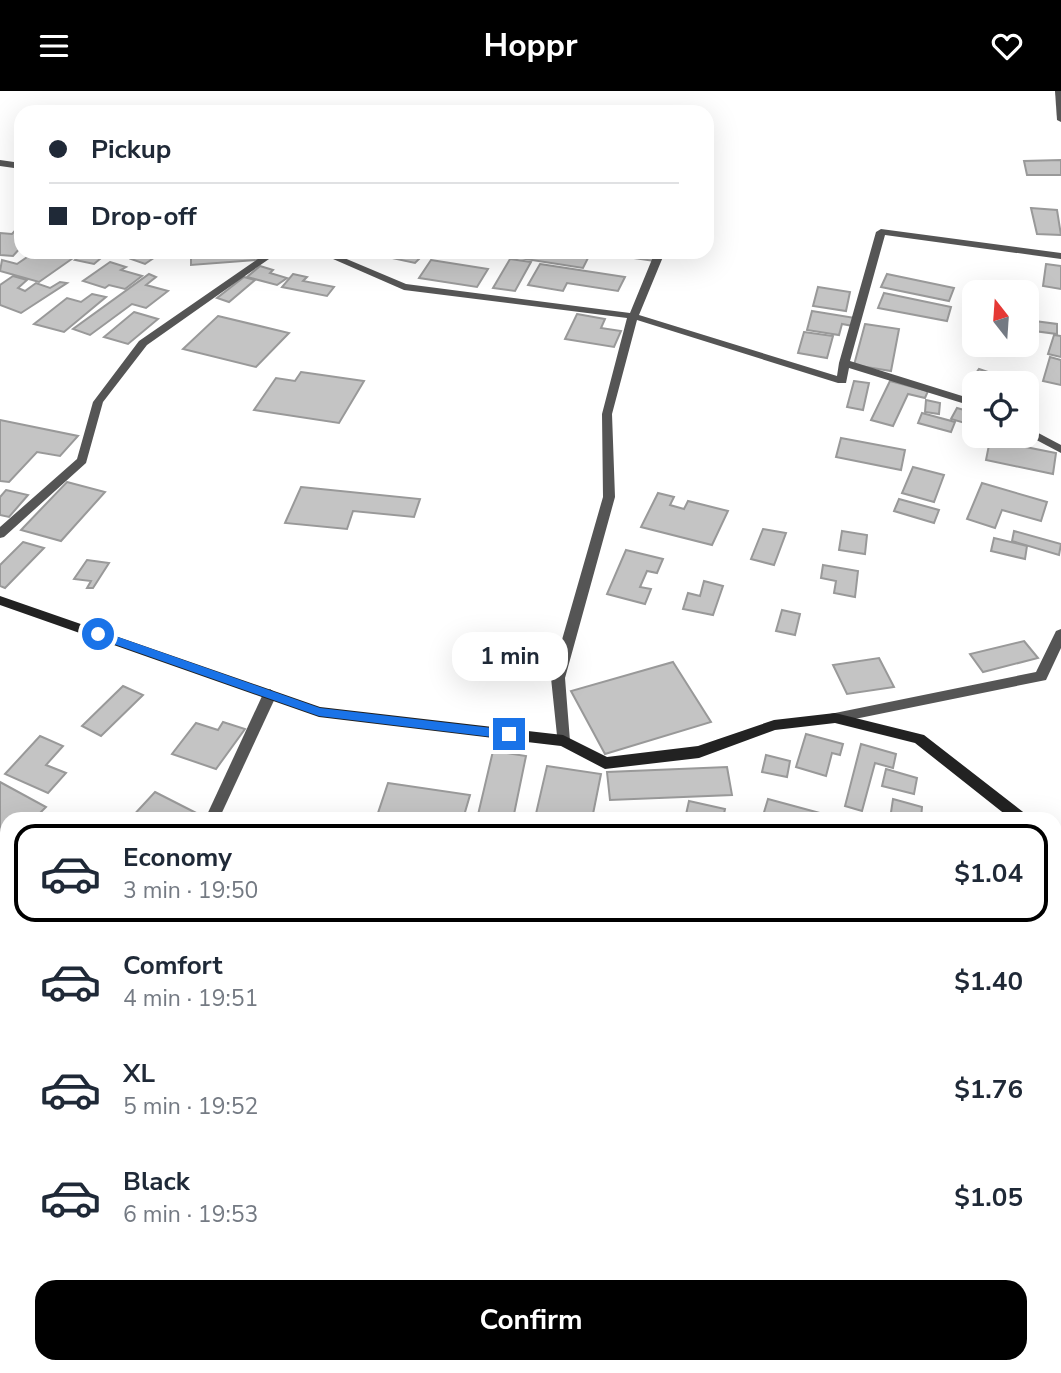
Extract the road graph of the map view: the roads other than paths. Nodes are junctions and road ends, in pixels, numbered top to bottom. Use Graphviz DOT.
graph roads {
  1 [pos="1059,91"];
  2 [pos="1061,120"];
  3 [pos="1061,256"];
  4 [pos="264,259"];
  5 [pos="338,259"];
  6 [pos="657,259"];
  7 [pos="633,316"];
  8 [pos="844,363"];
  9 [pos="962,400"];
  10 [pos="1039,437"];
  11 [pos="1061,450"];
  12 [pos="0,534"];
  13 [pos="0,600"];
  14 [pos="1061,634"];
  15 [pos="270,694"];
  16 [pos="835,718"];
  17 [pos="563,741"];
  18 [pos="215,812"];
  19 [pos="1013,812"];
  1 -- 2 [label="street"];
  3 -- 8 [label="street"];
  4 -- 12 [label="street"];
  5 -- 7 [label="street"];
  6 -- 7 [label="street"];
  7 -- 8 [label="street"];
  7 -- 17 [label="street"];
  8 -- 9 [label="street"];
  10 -- 11 [label="street"];
  13 -- 15 [label="street"];
  14 -- 16 [label="street"];
  15 -- 17 [label="street"];
  15 -- 18 [label="street"];
  16 -- 17 [label="street"];
  16 -- 19 [label="street"];
}
